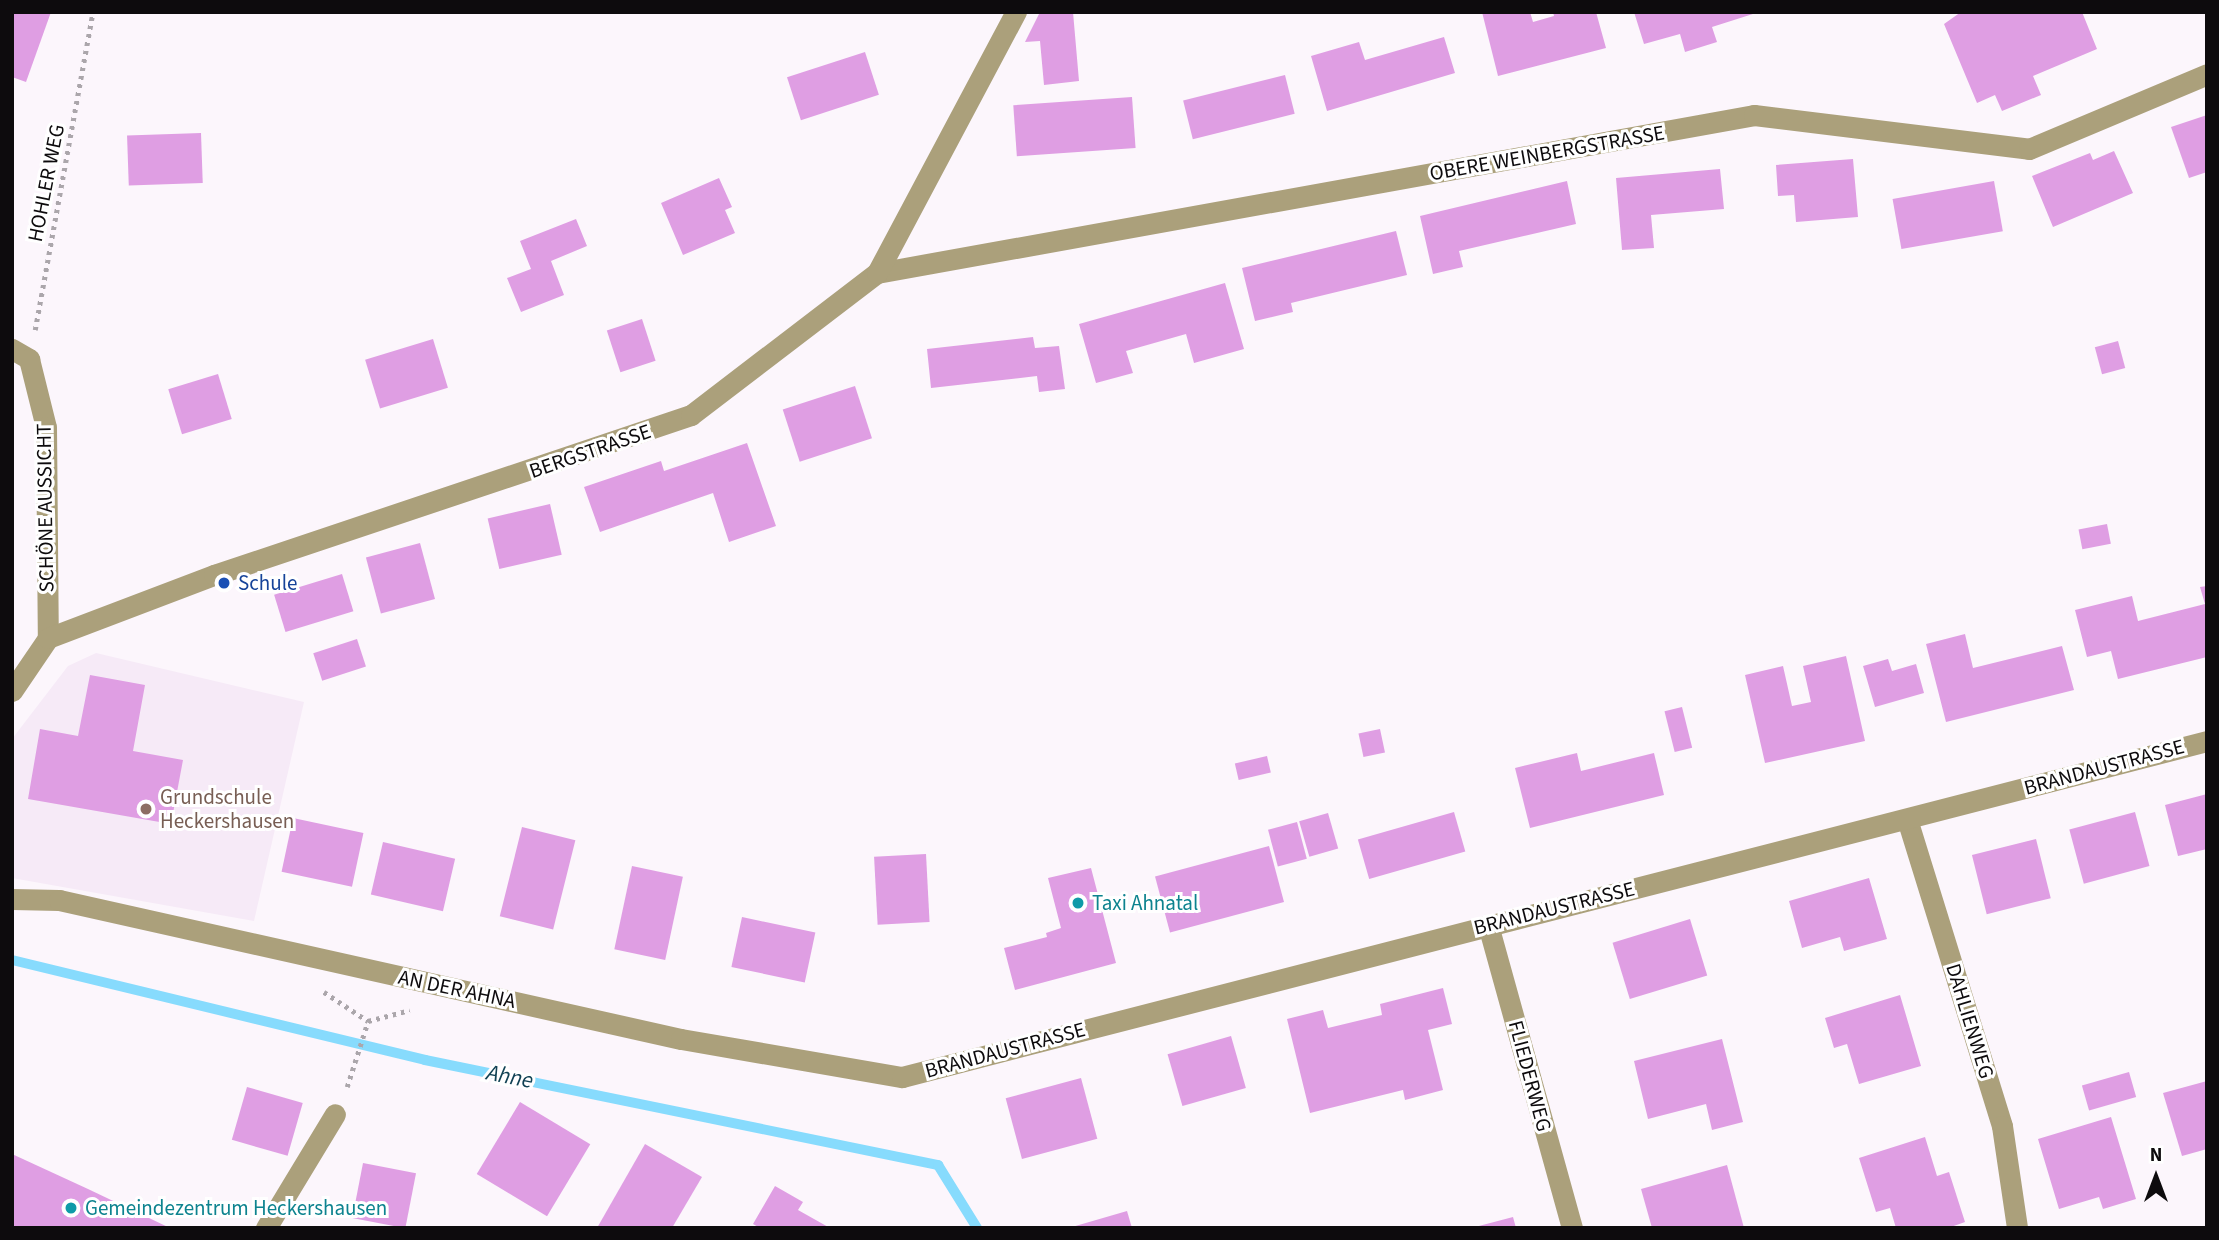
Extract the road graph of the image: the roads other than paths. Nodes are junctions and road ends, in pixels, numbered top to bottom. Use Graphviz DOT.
graph roads {
  1 [pos="1016,12"];
  2 [pos="2207,74"];
  3 [pos="877,273"];
  4 [pos="21,354"];
  5 [pos="48,638"];
  6 [pos="12,691"];
  7 [pos="2207,741"];
  8 [pos="1907,819"];
  9 [pos="12,899"];
  10 [pos="1488,925"];
  11 [pos="902,1077"];
  12 [pos="335,1114"];
  13 [pos="265,1228"];
  14 [pos="1572,1228"];
  15 [pos="2017,1228"];
  1 -- 3 [label="street, BERGSTRASSE"];
  2 -- 3 [label="street, OBERE WEINBERGSTRASSE"];
  3 -- 5 [label="street, BERGSTRASSE"];
  4 -- 5 [label="street, SCHÖNE AUSSICHT"];
  5 -- 6 [label="street"];
  7 -- 8 [label="street, BRANDAUSTRASSE"];
  8 -- 10 [label="street, BRANDAUSTRASSE"];
  8 -- 15 [label="street, DAHLIENWEG"];
  9 -- 11 [label="street, AN DER AHNA"];
  10 -- 11 [label="street, BRANDAUSTRASSE"];
  10 -- 14 [label="street, FLIEDERWEG"];
  12 -- 13 [label="street"];
}
